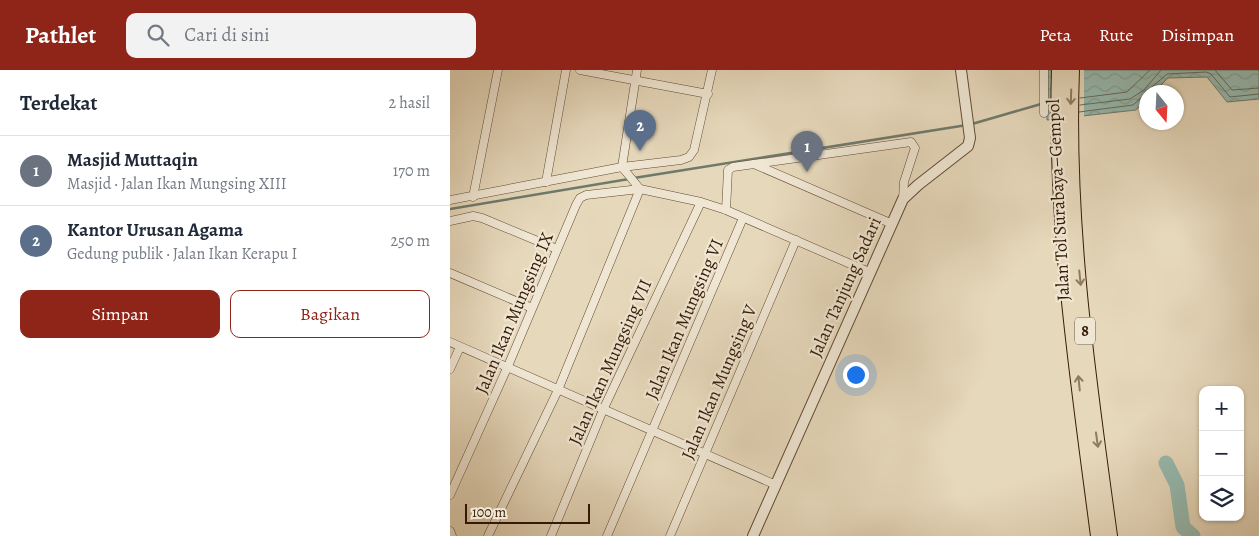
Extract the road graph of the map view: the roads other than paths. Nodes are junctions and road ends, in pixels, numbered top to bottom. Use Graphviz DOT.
graph roads {
  1 [pos="498,70"];
  2 [pos="566,70"];
  3 [pos="580,70"];
  4 [pos="637,70"];
  5 [pos="712,70"];
  6 [pos="962,70"];
  7 [pos="1044,70"];
  8 [pos="1059,70"];
  9 [pos="1072,70"];
  10 [pos="635,80"];
  11 [pos="708,94"];
  12 [pos="1044,108"];
  13 [pos="1064,125"];
  14 [pos="752,164"];
  15 [pos="622,168"];
  16 [pos="546,182"];
  17 [pos="640,188"];
  18 [pos="473,197"];
  19 [pos="903,199"];
  20 [pos="450,200"];
  21 [pos="701,202"];
  22 [pos="726,210"];
  23 [pos="743,218"];
  24 [pos="450,221"];
  25 [pos="890,223"];
  26 [pos="796,240"];
  27 [pos="557,249"];
  28 [pos="869,272"];
  29 [pos="450,273"];
  30 [pos="532,308"];
  31 [pos="450,342"];
  32 [pos="460,347"];
  33 [pos="508,366"];
  34 [pos="450,369"];
  35 [pos="558,390"];
  36 [pos="603,410"];
  37 [pos="652,432"];
  38 [pos="705,454"];
  39 [pos="776,484"];
  40 [pos="450,495"];
  41 [pos="450,531"];
  42 [pos="452,536"];
  43 [pos="488,536"];
  44 [pos="551,536"];
  45 [pos="607,536"];
  46 [pos="670,536"];
  47 [pos="753,536"];
  48 [pos="1098,536"];
  49 [pos="1110,536"];
  1 -- 18 [label="street"];
  2 -- 16 [label="street"];
  3 -- 10 [label="street"];
  4 -- 10 [label="street"];
  5 -- 11 [label="street"];
  6 -- 19 [label="street, Jalan Tanjung Sadari"];
  7 -- 12 [label="street"];
  8 -- 13 [label="highway, Jalan Tol Surabaya–Gempol / 8"];
  9 -- 13 [label="highway, Jalan Tol Surabaya–Gempol / 8, one-way"];
  10 -- 11 [label="street"];
  10 -- 15 [label="street"];
  11 -- 15 [label="street"];
  48 -- 13 [label="highway, Jalan Tol Surabaya–Gempol / 8, one-way"];
  13 -- 49 [label="highway, Jalan Tol Surabaya–Gempol / 8, one-way"];
  14 -- 19 [label="street"];
  14 -- 22 [label="street"];
  14 -- 25 [label="street"];
  15 -- 16 [label="street"];
  15 -- 17 [label="street"];
  16 -- 18 [label="street"];
  17 -- 21 [label="street"];
  17 -- 27 [label="street, Jalan Ikan Mungsing IX"];
  17 -- 35 [label="street"];
  18 -- 20 [label="street"];
  19 -- 25 [label="street, Jalan Tanjung Sadari"];
  21 -- 22 [label="street"];
  21 -- 36 [label="street, Jalan Ikan Mungsing VII"];
  22 -- 23 [label="street"];
  23 -- 26 [label="street"];
  23 -- 37 [label="street, Jalan Ikan Mungsing VI"];
  24 -- 27 [label="street"];
  25 -- 28 [label="street, Jalan Tanjung Sadari"];
  26 -- 28 [label="street"];
  26 -- 38 [label="street, Jalan Ikan Mungsing V"];
  27 -- 30 [label="street, Jalan Ikan Mungsing IX"];
  28 -- 39 [label="street, Jalan Tanjung Sadari"];
  29 -- 30 [label="street"];
  30 -- 33 [label="street, Jalan Ikan Mungsing IX"];
  31 -- 32 [label="street"];
  32 -- 33 [label="street"];
  32 -- 34 [label="street"];
  33 -- 35 [label="street"];
  33 -- 40 [label="street, Jalan Ikan Mungsing IX"];
  35 -- 36 [label="street"];
  35 -- 43 [label="street"];
  36 -- 37 [label="street"];
  36 -- 44 [label="street, Jalan Ikan Mungsing VII"];
  37 -- 38 [label="street"];
  37 -- 45 [label="street, Jalan Ikan Mungsing VI"];
  38 -- 39 [label="street"];
  38 -- 46 [label="street, Jalan Ikan Mungsing V"];
  39 -- 47 [label="street, Jalan Tanjung Sadari"];
  41 -- 42 [label="street"];
}
